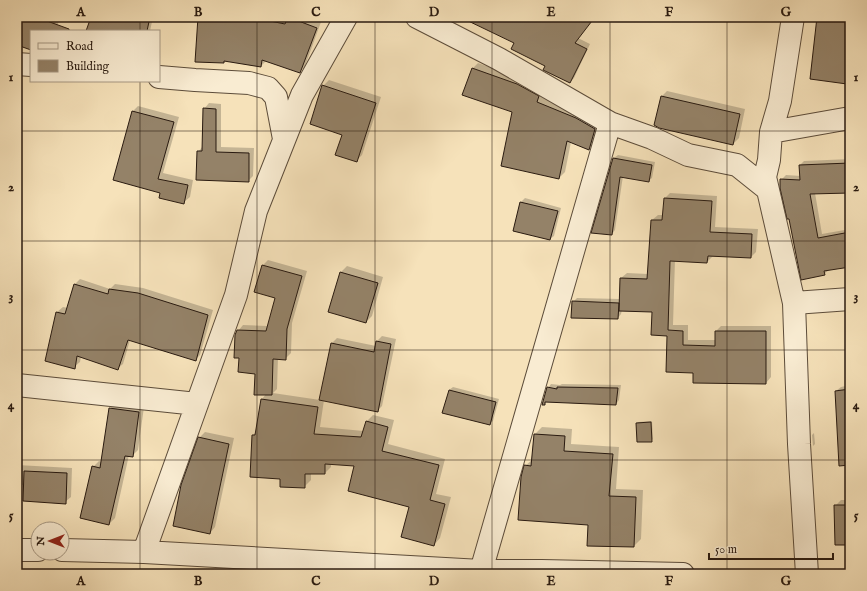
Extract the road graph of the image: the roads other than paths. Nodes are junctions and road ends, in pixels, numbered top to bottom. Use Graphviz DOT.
graph roads {
  1 [pos="346,17"];
  2 [pos="417,17"];
  3 [pos="793,17"];
  4 [pos="17,64"];
  5 [pos="30,65"];
  6 [pos="160,77"];
  7 [pos="302,95"];
  8 [pos="276,97"];
  9 [pos="850,118"];
  10 [pos="610,123"];
  11 [pos="771,132"];
  12 [pos="284,139"];
  13 [pos="767,189"];
  14 [pos="850,299"];
  15 [pos="794,303"];
  16 [pos="17,385"];
  17 [pos="197,404"];
  18 [pos="17,550"];
  19 [pos="30,550"];
  20 [pos="70,550"];
  21 [pos="144,552"];
  22 [pos="390,570"];
  23 [pos="481,571"];
  24 [pos="683,574"];
  25 [pos="807,574"];
  1 -- 7 [label="street"];
  2 -- 10 [label="street"];
  3 -- 11 [label="street"];
  4 -- 5 [label="street"];
  6 -- 8 [label="street"];
  7 -- 8 [label="street"];
  7 -- 12 [label="street"];
  8 -- 12 [label="street"];
  9 -- 11 [label="street"];
  10 -- 13 [label="street"];
  10 -- 23 [label="street"];
  11 -- 13 [label="street"];
  12 -- 17 [label="street"];
  13 -- 15 [label="street"];
  14 -- 15 [label="street"];
  15 -- 25 [label="street"];
  16 -- 17 [label="street"];
  17 -- 21 [label="street"];
  18 -- 19 [label="street"];
  20 -- 21 [label="street"];
  21 -- 22 [label="street"];
  22 -- 23 [label="street"];
  23 -- 24 [label="street"];
}
